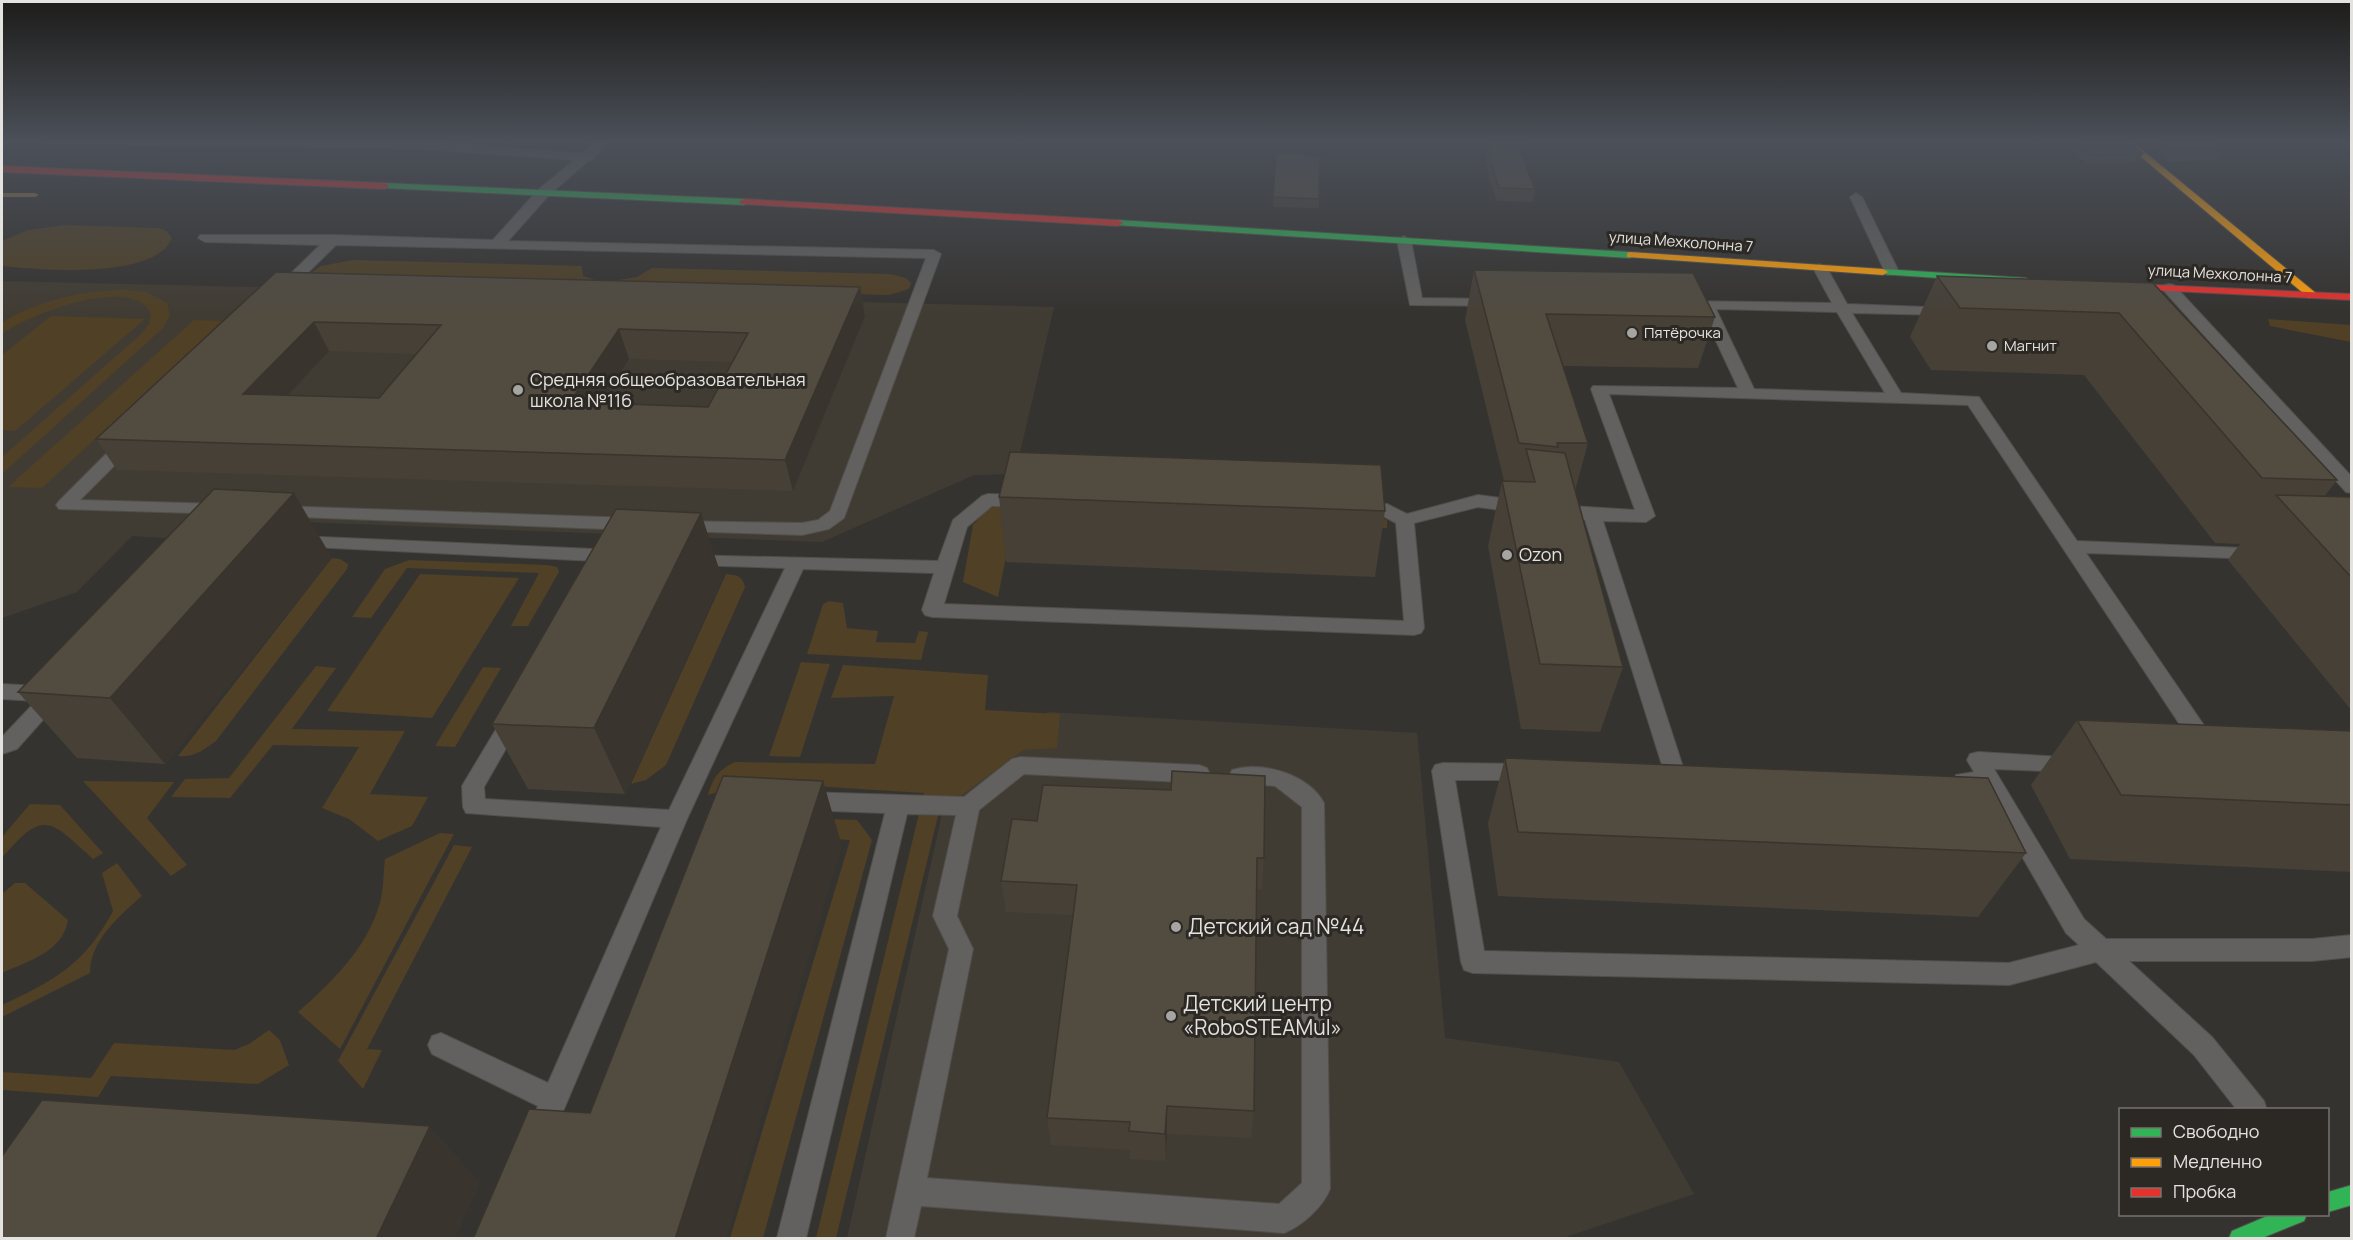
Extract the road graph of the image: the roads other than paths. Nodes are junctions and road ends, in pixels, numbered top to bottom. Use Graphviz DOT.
graph roads {
  1 [pos="1856,197"];
  2 [pos="539,198"];
  3 [pos="657,198"];
  4 [pos="2195,198"];
  5 [pos="205,238"];
  6 [pos="334,239"];
  7 [pos="1404,240"];
  8 [pos="498,243"];
  9 [pos="1820,268"];
  10 [pos="1892,272"];
  11 [pos="2040,281"];
  12 [pos="2097,285"];
  13 [pos="2169,288"];
  14 [pos="2313,296"];
  15 [pos="2352,297"];
  16 [pos="1508,303"];
  17 [pos="268,304"];
  18 [pos="1672,304"];
  19 [pos="1707,305"];
  20 [pos="1842,308"];
  21 [pos="1960,312"];
  22 [pos="1748,393"];
  23 [pos="1896,398"];
  24 [pos="141,429"];
  25 [pos="2352,488"];
  26 [pos="1592,515"];
  27 [pos="1405,520"];
  28 [pos="279,541"];
  29 [pos="2072,547"];
  30 [pos="2282,554"];
  31 [pos="609,556"];
  32 [pos="633,557"];
  33 [pos="668,558"];
  34 [pos="796,564"];
  35 [pos="945,567"];
  36 [pos="597,576"];
  37 [pos="72,678"];
  38 [pos="2,692"];
  39 [pos="56,695"];
  40 [pos="526,696"];
  41 [pos="2,746"];
  42 [pos="2215,760"];
  43 [pos="2092,764"];
  44 [pos="1547,773"];
  45 [pos="1652,775"];
  46 [pos="1675,775"];
  47 [pos="1708,776"];
  48 [pos="1939,780"];
  49 [pos="1990,782"];
  50 [pos="779,800"];
  51 [pos="897,805"];
  52 [pos="969,806"];
  53 [pos="676,819"];
  54 [pos="2352,946"];
  55 [pos="2101,950"];
  56 [pos="441,1045"];
  57 [pos="555,1100"];
  58 [pos="2252,1108"];
  59 [pos="532,1154"];
  60 [pos="910,1191"];
  61 [pos="2295,1216"];
  62 [pos="791,1239"];
  63 [pos="900,1239"];
  64 [pos="2239,1239"];
  1 -- 10 [label="lane"];
  2 -- 8 [label="lane"];
  3 -- 7 [label="street, улица Мехколонна 7"];
  4 -- 14 [label="street"];
  5 -- 6 [label="lane"];
  6 -- 8 [label="lane"];
  6 -- 17 [label="lane"];
  7 -- 9 [label="street, улица Мехколонна 7"];
  7 -- 16 [label="lane"];
  8 -- 24 [label="lane"];
  9 -- 10 [label="street, улица Мехколонна 7"];
  9 -- 20 [label="lane"];
  10 -- 11 [label="street, улица Мехколонна 7"];
  12 -- 13 [label="street, улица Мехколонна 7"];
  13 -- 14 [label="street, улица Мехколонна 7"];
  13 -- 25 [label="lane"];
  14 -- 15 [label="street, улица Мехколонна 7"];
  18 -- 19 [label="lane"];
  19 -- 20 [label="lane"];
  19 -- 22 [label="lane"];
  20 -- 21 [label="lane"];
  20 -- 23 [label="lane"];
  22 -- 23 [label="lane"];
  22 -- 26 [label="lane"];
  23 -- 29 [label="lane"];
  26 -- 27 [label="lane"];
  26 -- 46 [label="lane"];
  27 -- 35 [label="lane"];
  27 -- 35 [label="lane"];
  28 -- 31 [label="lane"];
  29 -- 30 [label="lane"];
  29 -- 42 [label="lane"];
  31 -- 32 [label="lane"];
  31 -- 36 [label="lane"];
  33 -- 34 [label="lane"];
  34 -- 35 [label="lane"];
  34 -- 53 [label="lane"];
  37 -- 39 [label="lane"];
  38 -- 39 [label="lane"];
  39 -- 41 [label="lane"];
  40 -- 53 [label="lane"];
  43 -- 49 [label="lane"];
  44 -- 55 [label="lane"];
  45 -- 46 [label="lane"];
  46 -- 47 [label="lane"];
  48 -- 49 [label="lane"];
  49 -- 55 [label="lane"];
  50 -- 51 [label="lane"];
  51 -- 52 [label="lane"];
  51 -- 62 [label="lane"];
  52 -- 60 [label="lane"];
  52 -- 60 [label="lane"];
  53 -- 57 [label="lane"];
  54 -- 55 [label="lane"];
  55 -- 58 [label="lane"];
  56 -- 57 [label="lane"];
  57 -- 59 [label="lane"];
  60 -- 63 [label="lane"];
  61 -- 64 [label="street"];
}
